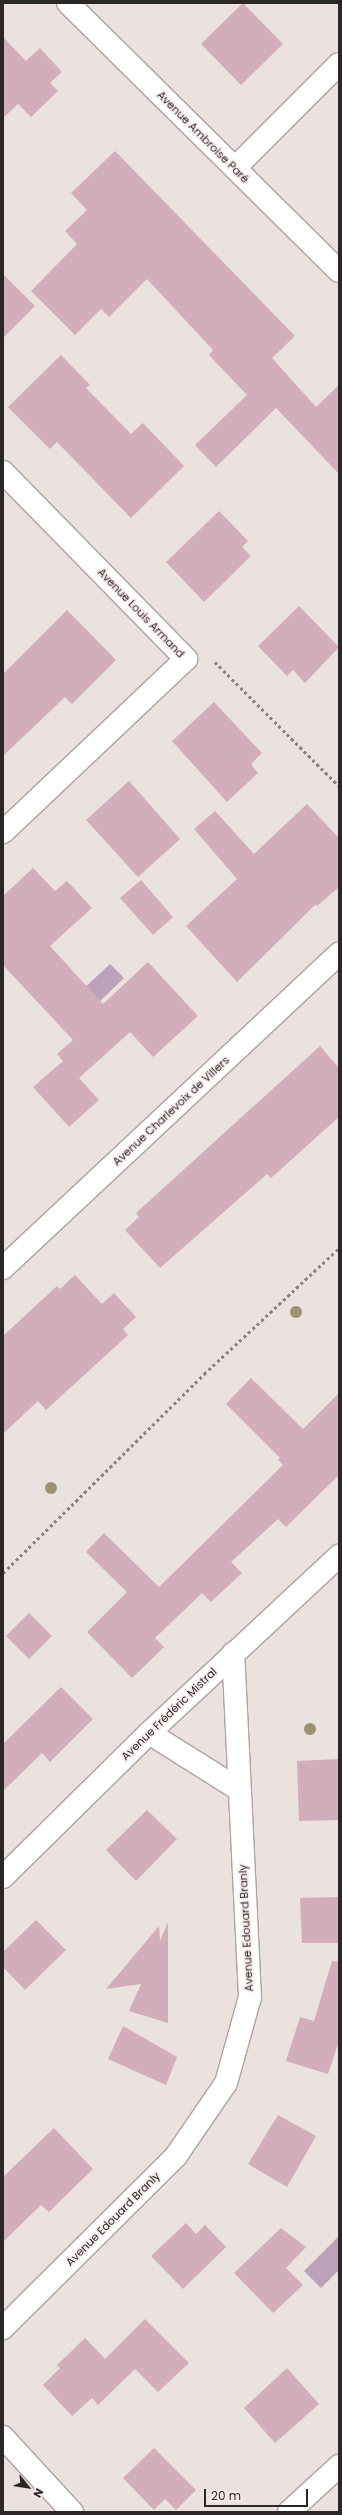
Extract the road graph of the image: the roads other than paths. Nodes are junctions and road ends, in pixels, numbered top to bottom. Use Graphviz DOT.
graph roads {
  1 [pos="68,3"];
  2 [pos="339,64"];
  3 [pos="235,168"];
  4 [pos="339,271"];
  5 [pos="3,472"];
  6 [pos="3,832"];
  7 [pos="339,954"];
  8 [pos="3,1268"];
  9 [pos="339,1556"];
  10 [pos="232,1653"];
  11 [pos="149,1733"];
  12 [pos="240,1790"];
  13 [pos="3,1877"];
  14 [pos="3,2328"];
  15 [pos="3,2437"];
  16 [pos="339,2466"];
  17 [pos="72,2512"];
  18 [pos="289,2512"];
  1 -- 3 [label="street, Avenue Ambroise Paré"];
  2 -- 3 [label="street"];
  3 -- 4 [label="street, Avenue Ambroise Paré"];
  5 -- 6 [label="street, Avenue Louis Armand"];
  7 -- 8 [label="street, Avenue Charlevoix de Villers"];
  9 -- 10 [label="street, Avenue Frédéric Mistral"];
  10 -- 11 [label="street, Avenue Frédéric Mistral"];
  10 -- 12 [label="street, Avenue Edouard Branly"];
  11 -- 12 [label="street"];
  11 -- 13 [label="street, Avenue Frédéric Mistral"];
  12 -- 14 [label="street, Avenue Edouard Branly"];
  15 -- 17 [label="street"];
  16 -- 18 [label="street"];
}
